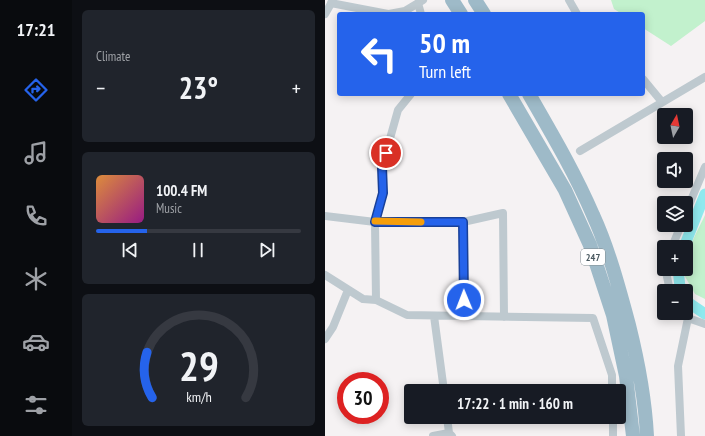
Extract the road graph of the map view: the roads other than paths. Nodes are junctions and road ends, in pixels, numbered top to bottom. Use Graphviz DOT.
graph roads {
  1 [pos="452,0"];
  2 [pos="475,0"];
  3 [pos="569,0"];
  4 [pos="421,1"];
  5 [pos="332,2"];
  6 [pos="380,12"];
  7 [pos="400,12"];
  8 [pos="421,12"];
  9 [pos="460,12"];
  10 [pos="482,12"];
  11 [pos="576,12"];
  12 [pos="325,14"];
  13 [pos="705,77"];
  14 [pos="645,81"];
  15 [pos="409,96"];
  16 [pos="510,96"];
  17 [pos="530,96"];
  18 [pos="662,102"];
  19 [pos="580,151"];
  20 [pos="705,167"];
  21 [pos="693,196"];
  22 [pos="325,216"];
  23 [pos="375,222"];
  24 [pos="463,222"];
  25 [pos="325,275"];
  26 [pos="348,290"];
  27 [pos="376,300"];
  28 [pos="464,315"];
  29 [pos="434,316"];
  30 [pos="504,317"];
  31 [pos="693,319"];
  32 [pos="684,320"];
  33 [pos="705,324"];
  34 [pos="325,338"];
  35 [pos="443,384"];
  36 [pos="612,384"];
  37 [pos="449,424"];
  38 [pos="613,424"];
  39 [pos="451,434"];
  40 [pos="433,436"];
  41 [pos="613,436"];
  42 [pos="633,436"];
  43 [pos="647,436"];
  44 [pos="681,436"];
  1 -- 9 [label="highway"];
  2 -- 10 [label="highway"];
  3 -- 11 [label="street"];
  4 -- 7 [label="street"];
  4 -- 8 [label="street"];
  5 -- 6 [label="street"];
  5 -- 12 [label="street"];
  13 -- 18 [label="street"];
  14 -- 18 [label="street"];
  15 -- 23 [label="street"];
  16 -- 42 [label="highway, 247"];
  17 -- 43 [label="highway, 247"];
  18 -- 19 [label="street"];
  20 -- 21 [label="street"];
  22 -- 23 [label="street"];
  23 -- 24 [label="street"];
  23 -- 27 [label="street"];
  24 -- 28 [label="street"];
  24 -- 30 [label="street"];
  25 -- 26 [label="street"];
  26 -- 27 [label="street"];
  26 -- 34 [label="street"];
  27 -- 29 [label="street"];
  28 -- 29 [label="street"];
  28 -- 30 [label="street"];
  29 -- 35 [label="street"];
  30 -- 36 [label="street"];
  31 -- 33 [label="street"];
  32 -- 44 [label="street"];
  37 -- 39 [label="street"];
  38 -- 41 [label="street"];
  39 -- 40 [label="street"];
}
